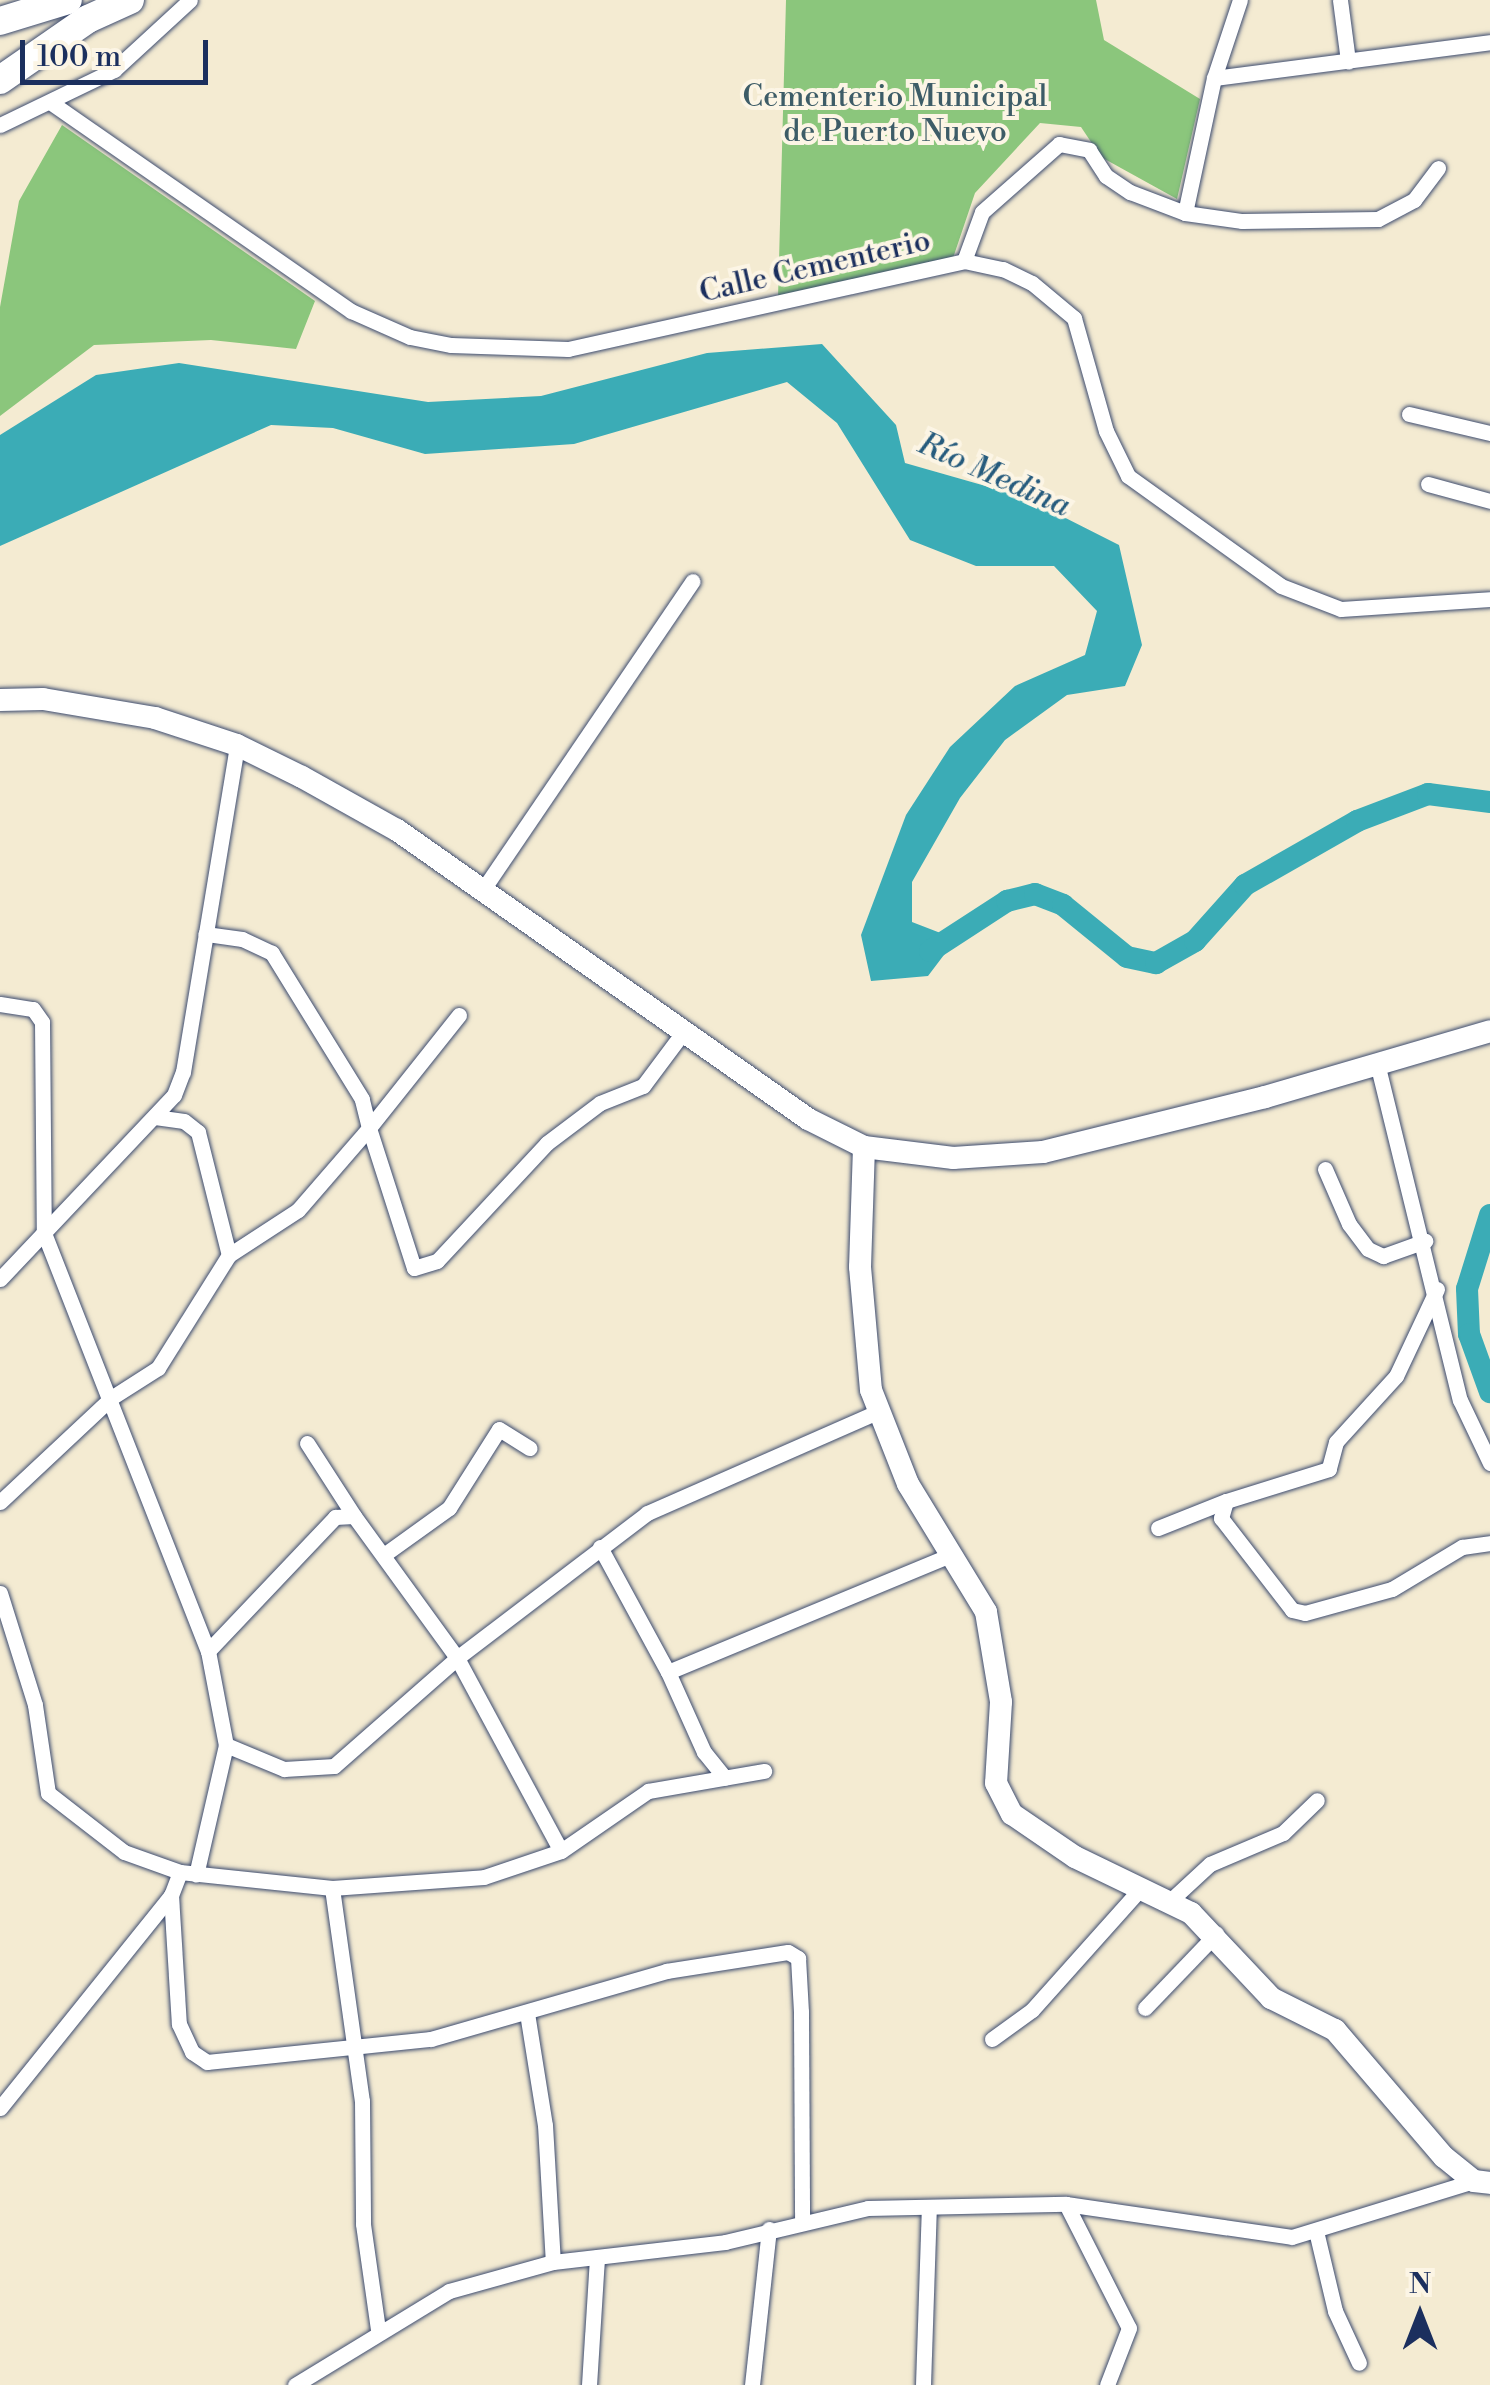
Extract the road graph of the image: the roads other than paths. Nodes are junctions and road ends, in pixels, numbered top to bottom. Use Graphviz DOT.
graph roads {
  1 [pos="25,0"];
  2 [pos="68,0"];
  3 [pos="130,0"];
  4 [pos="190,0"];
  5 [pos="1240,0"];
  6 [pos="1340,0"];
  7 [pos="0,8"];
  8 [pos="0,21"];
  9 [pos="1490,42"];
  10 [pos="1348,61"];
  11 [pos="1214,78"];
  12 [pos="0,80"];
  13 [pos="53,104"];
  14 [pos="0,125"];
  15 [pos="1438,168"];
  16 [pos="1185,213"];
  17 [pos="964,261"];
  18 [pos="1408,414"];
  19 [pos="1490,434"];
  20 [pos="1428,484"];
  21 [pos="1490,501"];
  22 [pos="693,581"];
  23 [pos="1490,600"];
  24 [pos="0,700"];
  25 [pos="236,744"];
  26 [pos="484,888"];
  27 [pos="205,934"];
  28 [pos="0,1004"];
  29 [pos="459,1015"];
  30 [pos="1490,1031"];
  31 [pos="684,1032"];
  32 [pos="1377,1063"];
  33 [pos="156,1116"];
  34 [pos="369,1128"];
  35 [pos="864,1147"];
  36 [pos="1325,1169"];
  37 [pos="44,1233"];
  38 [pos="1425,1241"];
  39 [pos="229,1256"];
  40 [pos="0,1278"];
  41 [pos="1437,1290"];
  42 [pos="111,1398"];
  43 [pos="876,1412"];
  44 [pos="307,1444"];
  45 [pos="529,1448"];
  46 [pos="1490,1463"];
  47 [pos="1226,1501"];
  48 [pos="0,1502"];
  49 [pos="354,1516"];
  50 [pos="1158,1528"];
  51 [pos="1490,1543"];
  52 [pos="600,1546"];
  53 [pos="385,1554"];
  54 [pos="952,1554"];
  55 [pos="0,1593"];
  56 [pos="208,1651"];
  57 [pos="457,1658"];
  58 [pos="668,1672"];
  59 [pos="226,1745"];
  60 [pos="764,1771"];
  61 [pos="725,1778"];
  62 [pos="1317,1800"];
  63 [pos="561,1850"];
  64 [pos="188,1873"];
  65 [pos="1142,1887"];
  66 [pos="332,1888"];
  67 [pos="171,1896"];
  68 [pos="1171,1900"];
  69 [pos="1216,1934"];
  70 [pos="1146,2008"];
  71 [pos="527,2013"];
  72 [pos="992,2039"];
  73 [pos="355,2048"];
  74 [pos="0,2108"];
  75 [pos="1482,2182"];
  76 [pos="1066,2204"];
  77 [pos="929,2208"];
  78 [pos="802,2220"];
  79 [pos="769,2229"];
  80 [pos="1316,2230"];
  81 [pos="597,2257"];
  82 [pos="553,2262"];
  83 [pos="378,2330"];
  84 [pos="1359,2363"];
  85 [pos="295,2385"];
  86 [pos="588,2385"];
  87 [pos="752,2385"];
  88 [pos="923,2385"];
  89 [pos="1107,2385"];
  1 -- 7 [label="highway"];
  2 -- 8 [label="highway"];
  3 -- 12 [label="highway"];
  4 -- 13 [label="street"];
  5 -- 11 [label="street"];
  6 -- 10 [label="street"];
  9 -- 10 [label="street"];
  10 -- 11 [label="street"];
  11 -- 16 [label="street"];
  13 -- 14 [label="street"];
  13 -- 17 [label="street, Calle Cementerio"];
  15 -- 16 [label="street"];
  16 -- 17 [label="street"];
  17 -- 23 [label="street, Calle Cementerio"];
  18 -- 19 [label="street"];
  20 -- 21 [label="street"];
  22 -- 26 [label="street"];
  24 -- 25 [label="main road"];
  25 -- 26 [label="main road"];
  25 -- 27 [label="street"];
  26 -- 31 [label="main road"];
  27 -- 33 [label="street"];
  27 -- 34 [label="street"];
  28 -- 37 [label="street"];
  29 -- 34 [label="street"];
  30 -- 32 [label="main road"];
  31 -- 34 [label="street"];
  31 -- 35 [label="main road"];
  32 -- 35 [label="main road"];
  32 -- 38 [label="street"];
  33 -- 37 [label="street"];
  33 -- 39 [label="street"];
  34 -- 39 [label="street"];
  35 -- 43 [label="main road"];
  36 -- 38 [label="street"];
  37 -- 40 [label="street"];
  37 -- 42 [label="street"];
  38 -- 41 [label="street"];
  39 -- 42 [label="street"];
  41 -- 46 [label="street"];
  41 -- 47 [label="street"];
  42 -- 48 [label="street"];
  42 -- 56 [label="street"];
  43 -- 52 [label="street"];
  43 -- 54 [label="main road"];
  44 -- 49 [label="street"];
  45 -- 53 [label="street"];
  47 -- 50 [label="street"];
  47 -- 51 [label="street"];
  49 -- 53 [label="street"];
  49 -- 56 [label="street"];
  52 -- 57 [label="street"];
  52 -- 58 [label="street"];
  53 -- 57 [label="street"];
  54 -- 58 [label="street"];
  54 -- 65 [label="main road"];
  55 -- 64 [label="street"];
  56 -- 59 [label="street"];
  57 -- 59 [label="street"];
  57 -- 63 [label="street"];
  58 -- 61 [label="street"];
  59 -- 64 [label="street"];
  60 -- 61 [label="street"];
  61 -- 63 [label="street"];
  62 -- 68 [label="street"];
  63 -- 66 [label="street"];
  64 -- 66 [label="street"];
  64 -- 67 [label="street"];
  65 -- 68 [label="main road"];
  65 -- 72 [label="street"];
  66 -- 73 [label="street"];
  67 -- 73 [label="street"];
  67 -- 74 [label="street"];
  68 -- 69 [label="main road"];
  69 -- 70 [label="street"];
  69 -- 75 [label="main road"];
  71 -- 73 [label="street"];
  71 -- 78 [label="street"];
  71 -- 82 [label="street"];
  73 -- 83 [label="street"];
  75 -- 80 [label="street"];
  76 -- 77 [label="street"];
  76 -- 80 [label="street"];
  76 -- 89 [label="street"];
  77 -- 78 [label="street"];
  77 -- 88 [label="street"];
  78 -- 79 [label="street"];
  79 -- 81 [label="street"];
  79 -- 87 [label="street"];
  80 -- 84 [label="street"];
  81 -- 82 [label="street"];
  81 -- 86 [label="street"];
  82 -- 83 [label="street"];
  83 -- 85 [label="street"];
}
